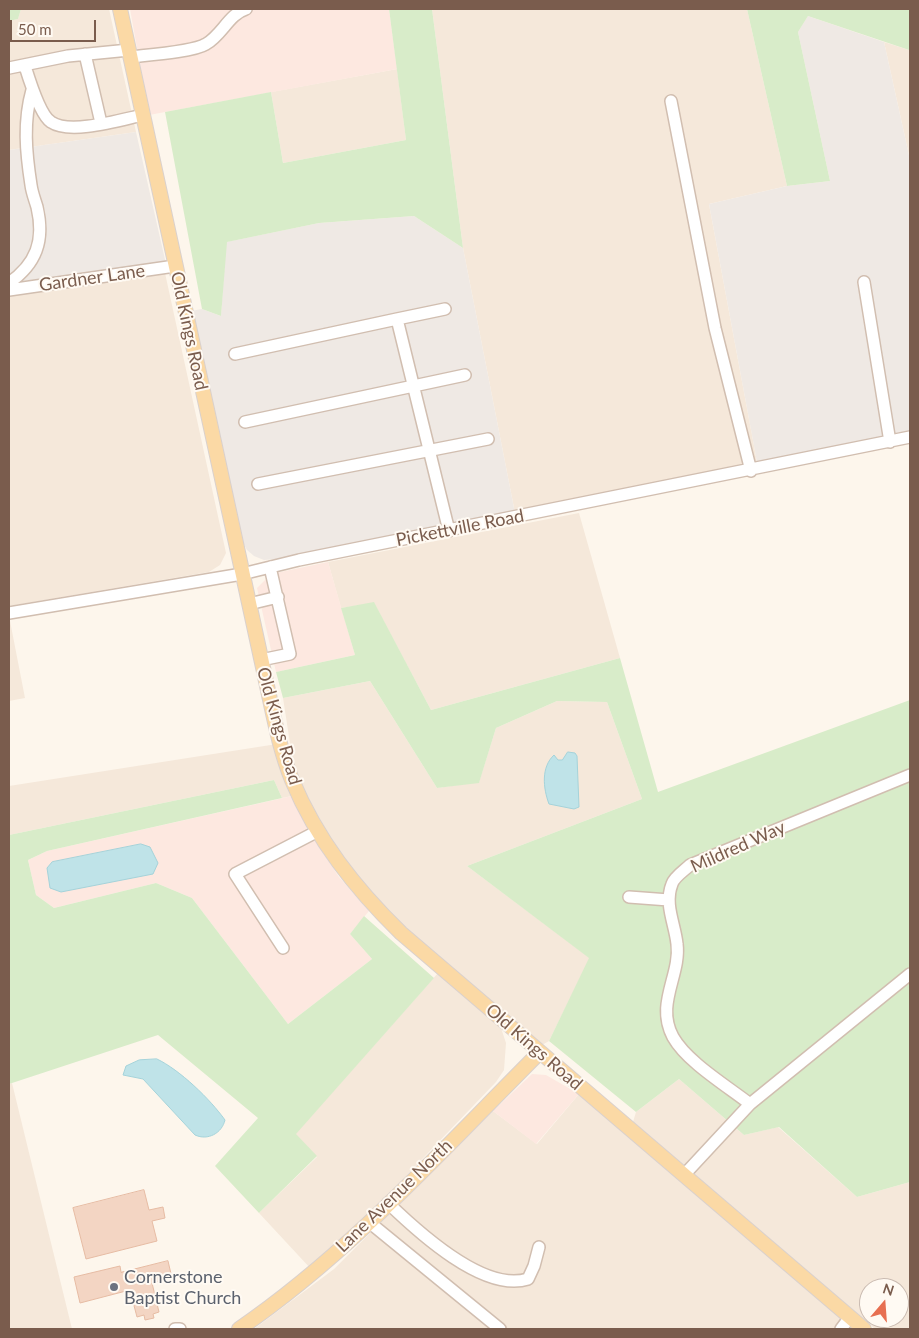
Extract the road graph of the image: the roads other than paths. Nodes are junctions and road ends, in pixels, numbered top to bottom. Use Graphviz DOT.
graph roads {
  1 [pos="120,9"];
  2 [pos="246,9"];
  3 [pos="85,54"];
  4 [pos="129,54"];
  5 [pos="25,66"];
  6 [pos="9,68"];
  7 [pos="32,90"];
  8 [pos="671,100"];
  9 [pos="143,115"];
  10 [pos="101,123"];
  11 [pos="175,266"];
  12 [pos="864,282"];
  13 [pos="9,283"];
  14 [pos="9,290"];
  15 [pos="445,309"];
  16 [pos="397,319"];
  17 [pos="234,354"];
  18 [pos="465,375"];
  19 [pos="414,386"];
  20 [pos="245,422"];
  21 [pos="910,438"];
  22 [pos="488,439"];
  23 [pos="890,442"];
  24 [pos="430,450"];
  25 [pos="751,471"];
  26 [pos="258,484"];
  27 [pos="449,531"];
  28 [pos="270,567"];
  29 [pos="242,574"];
  30 [pos="278,597"];
  31 [pos="248,604"];
  32 [pos="9,613"];
  33 [pos="261,660"];
  34 [pos="910,775"];
  35 [pos="318,831"];
  36 [pos="629,897"];
  37 [pos="669,900"];
  38 [pos="283,948"];
  39 [pos="910,974"];
  40 [pos="540,1052"];
  41 [pos="750,1104"];
  42 [pos="684,1175"];
  43 [pos="388,1203"];
  44 [pos="368,1222"];
  45 [pos="539,1247"];
  46 [pos="850,1317"];
  47 [pos="174,1329"];
  48 [pos="180,1329"];
  49 [pos="239,1329"];
  50 [pos="500,1329"];
  51 [pos="841,1329"];
  52 [pos="864,1329"];
  1 -- 4 [label="main road, Old Kings Road"];
  2 -- 4 [label="street"];
  3 -- 4 [label="street"];
  3 -- 5 [label="street"];
  3 -- 10 [label="street"];
  4 -- 9 [label="main road, Old Kings Road"];
  5 -- 6 [label="street"];
  5 -- 7 [label="street"];
  7 -- 10 [label="street"];
  7 -- 13 [label="street"];
  8 -- 25 [label="street"];
  9 -- 10 [label="street"];
  9 -- 11 [label="main road, Old Kings Road"];
  11 -- 14 [label="street, Gardner Lane"];
  11 -- 29 [label="main road, Old Kings Road"];
  12 -- 23 [label="street"];
  15 -- 16 [label="street"];
  16 -- 17 [label="street"];
  16 -- 19 [label="street"];
  18 -- 19 [label="street"];
  19 -- 20 [label="street"];
  19 -- 24 [label="street"];
  21 -- 23 [label="street, Pickettville Road"];
  22 -- 24 [label="street"];
  23 -- 25 [label="street, Pickettville Road"];
  24 -- 26 [label="street"];
  24 -- 27 [label="street"];
  25 -- 27 [label="street, Pickettville Road"];
  27 -- 28 [label="street, Pickettville Road"];
  28 -- 29 [label="street, Pickettville Road"];
  28 -- 30 [label="street"];
  29 -- 31 [label="main road, Old Kings Road"];
  29 -- 32 [label="street, Pickettville Road"];
  30 -- 31 [label="street"];
  30 -- 33 [label="street"];
  31 -- 33 [label="main road, Old Kings Road"];
  33 -- 35 [label="main road, Old Kings Road"];
  34 -- 37 [label="street, Mildred Way"];
  35 -- 38 [label="street"];
  35 -- 40 [label="main road, Old Kings Road"];
  36 -- 37 [label="street"];
  37 -- 41 [label="street"];
  39 -- 41 [label="street"];
  40 -- 42 [label="main road, Old Kings Road"];
  40 -- 43 [label="main road, Lane Avenue North"];
  41 -- 42 [label="street"];
  42 -- 46 [label="main road, Old Kings Road"];
  43 -- 44 [label="main road, Lane Avenue North"];
  43 -- 45 [label="street"];
  44 -- 49 [label="main road, Lane Avenue North"];
  44 -- 50 [label="street"];
  46 -- 51 [label="street"];
  46 -- 52 [label="main road, Old Kings Road"];
  47 -- 48 [label="street"];
}
